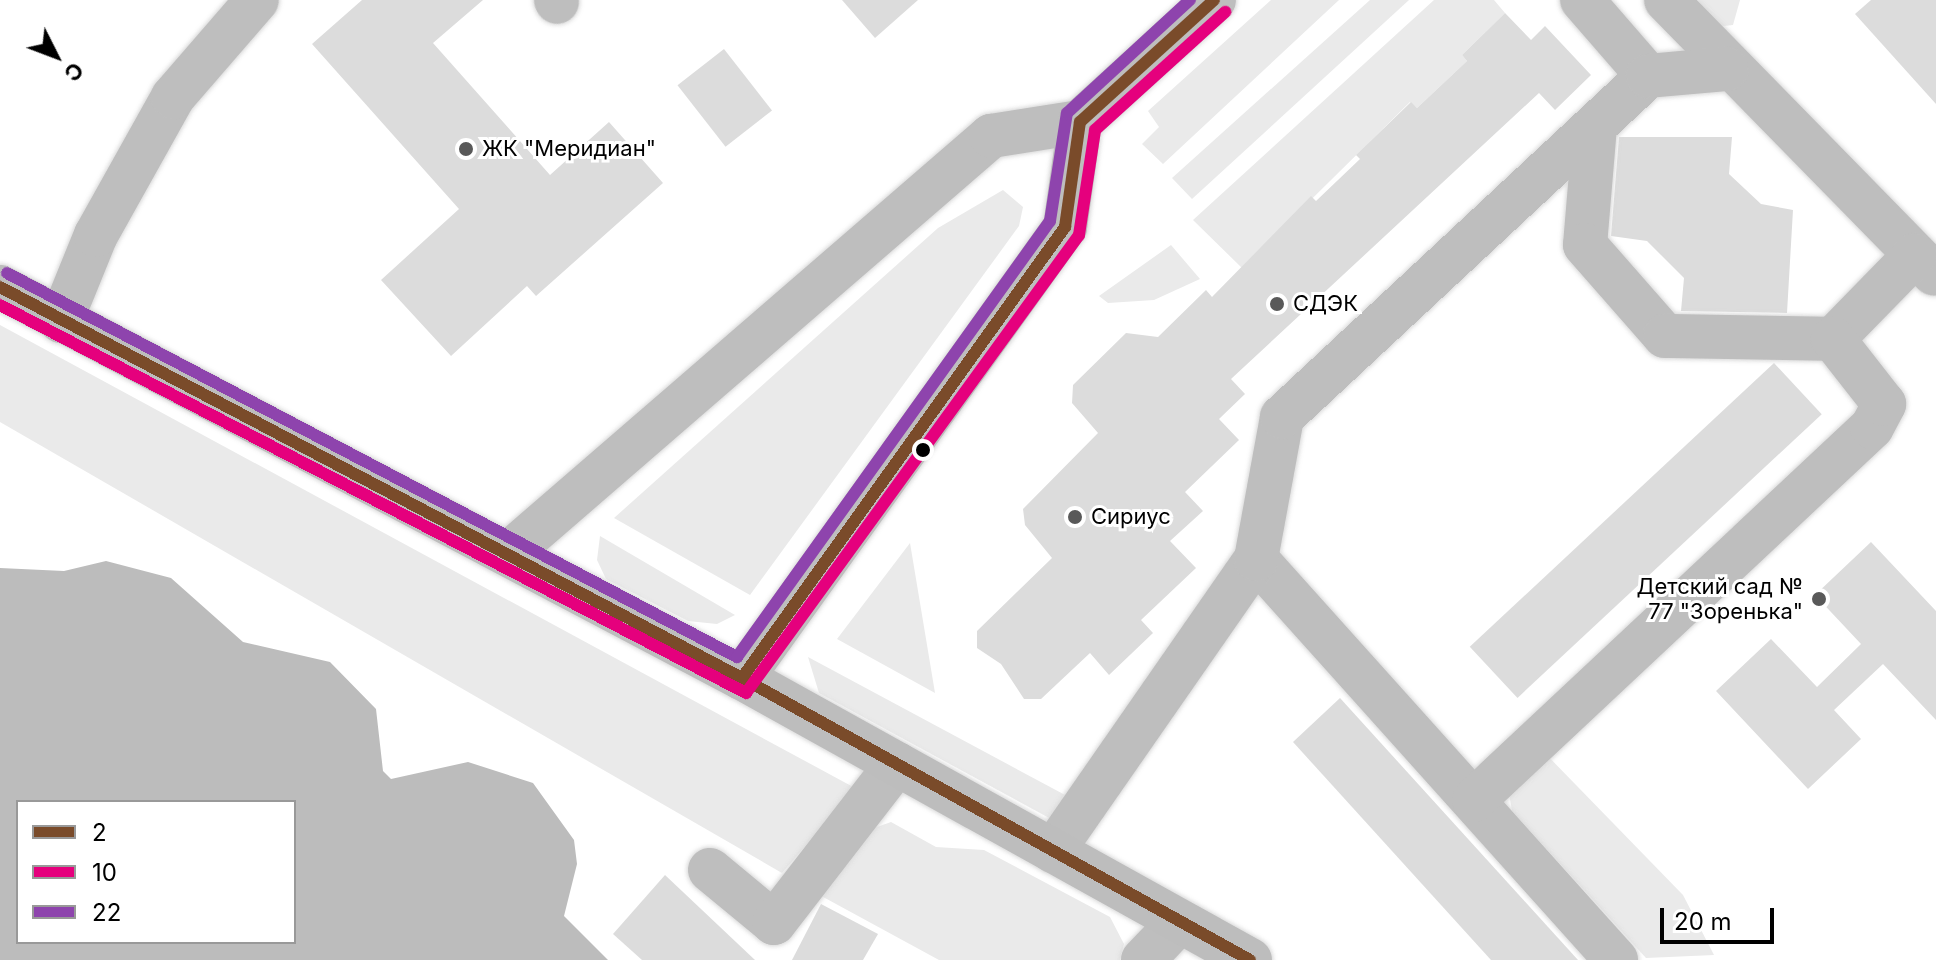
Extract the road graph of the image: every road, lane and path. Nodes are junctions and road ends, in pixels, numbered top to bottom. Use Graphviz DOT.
graph roads {
  1 [pos="257,0"];
  2 [pos="1214,0"];
  3 [pos="1582,0"];
  4 [pos="1666,0"];
  5 [pos="1727,69"];
  6 [pos="1648,76"];
  7 [pos="1080,122"];
  8 [pos="1595,126"];
  9 [pos="1925,265"];
  10 [pos="0,287"];
  11 [pos="61,321"];
  12 [pos="1833,339"];
  13 [pos="508,554"];
  14 [pos="1256,559"];
  15 [pos="742,678"];
  16 [pos="897,764"];
  17 [pos="1474,800"];
  18 [pos="1053,851"];
  19 [pos="710,870"];
  20 [pos="1179,922"];
  21 [pos="1143,960"];
  22 [pos="1250,960"];
  23 [pos="1616,960"];
  1 -- 11 [label="street"];
  2 -- 7 [label="street"];
  3 -- 6 [label="street"];
  4 -- 5 [label="street"];
  5 -- 6 [label="street"];
  5 -- 9 [label="street"];
  6 -- 8 [label="street"];
  7 -- 13 [label="street"];
  7 -- 15 [label="street"];
  8 -- 12 [label="street"];
  8 -- 14 [label="street"];
  9 -- 12 [label="street"];
  10 -- 11 [label="main road"];
  11 -- 13 [label="main road"];
  12 -- 17 [label="street"];
  13 -- 15 [label="main road"];
  14 -- 17 [label="street"];
  14 -- 18 [label="street"];
  15 -- 16 [label="main road"];
  16 -- 18 [label="main road"];
  16 -- 19 [label="street"];
  17 -- 23 [label="street"];
  18 -- 20 [label="main road"];
  20 -- 21 [label="street"];
  20 -- 22 [label="main road"];
}
